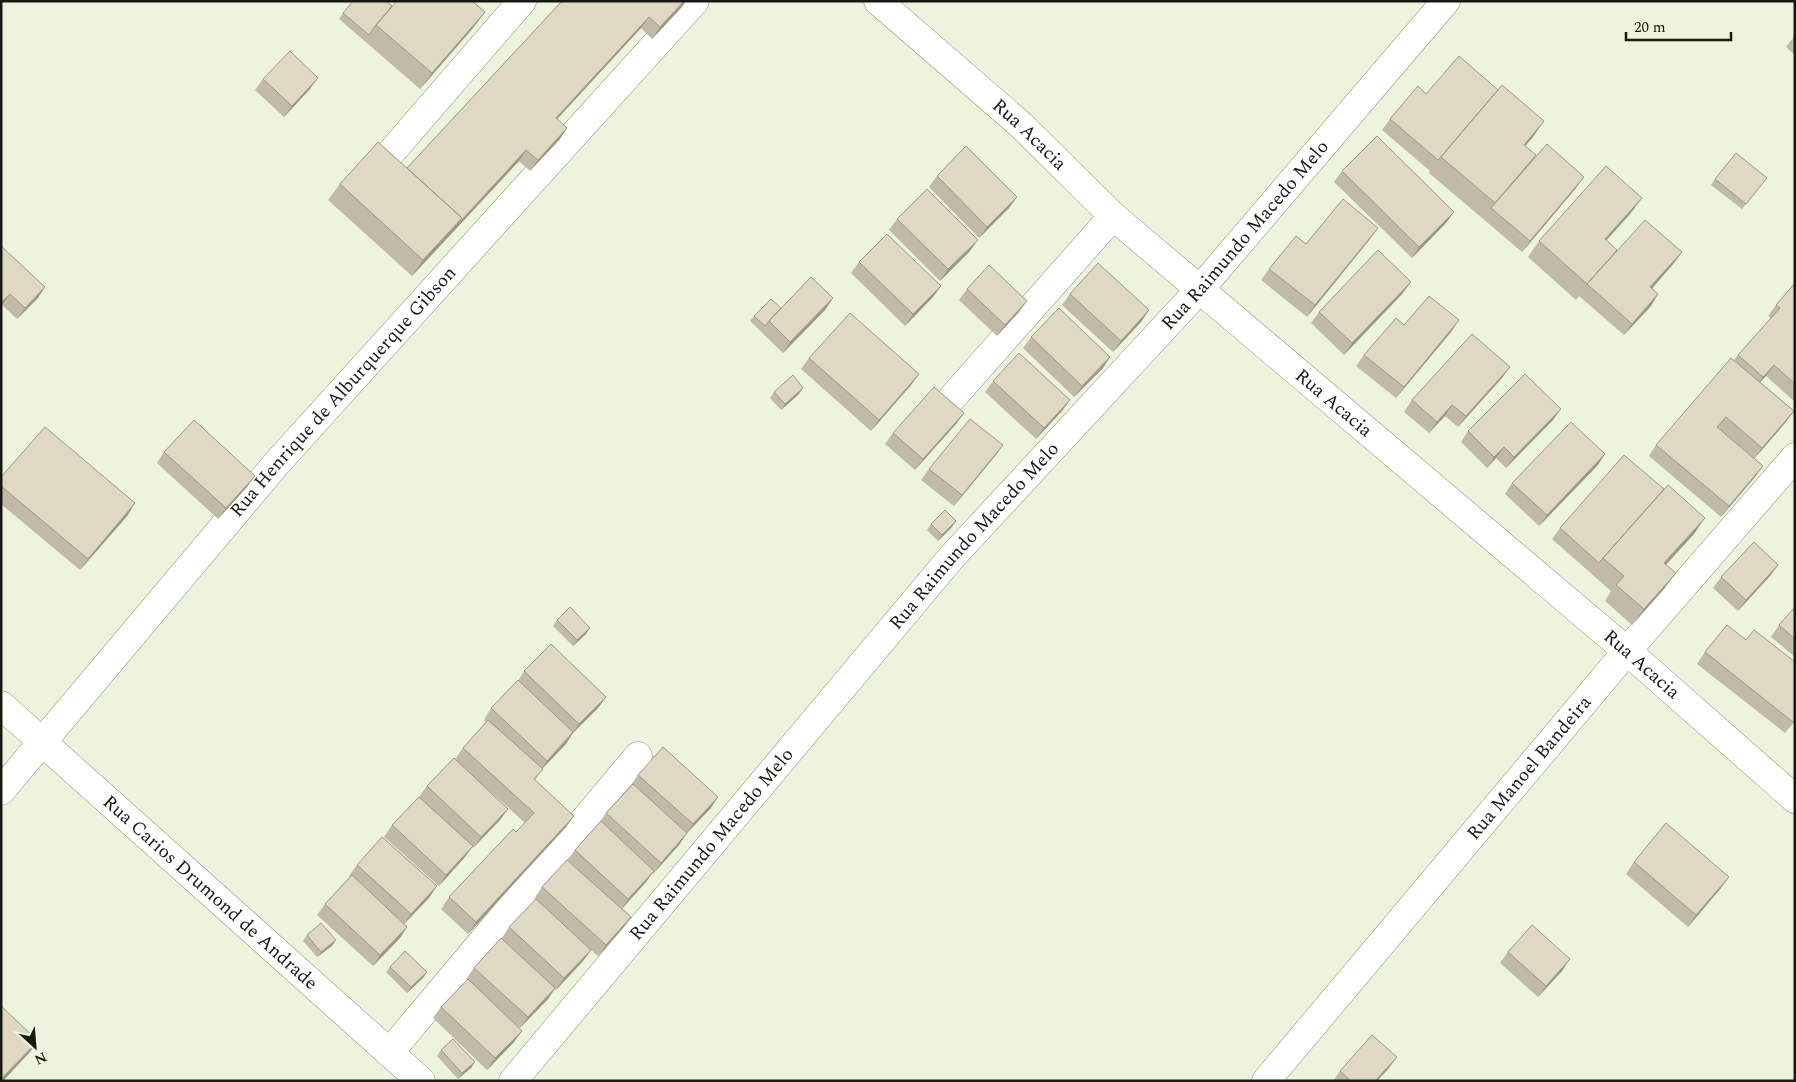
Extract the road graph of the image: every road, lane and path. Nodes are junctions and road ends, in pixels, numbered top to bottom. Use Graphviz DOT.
graph roads {
  1 [pos="522,1"];
  2 [pos="695,1"];
  3 [pos="878,1"];
  4 [pos="1446,1"];
  5 [pos="388,156"];
  6 [pos="1113,216"];
  7 [pos="1201,288"];
  8 [pos="952,398"];
  9 [pos="1795,457"];
  10 [pos="1628,651"];
  11 [pos="1,705"];
  12 [pos="43,742"];
  13 [pos="638,756"];
  14 [pos="1,791"];
  15 [pos="1795,799"];
  16 [pos="390,1053"];
  17 [pos="421,1081"];
  18 [pos="513,1081"];
  19 [pos="1266,1081"];
  1 -- 5 [label="street"];
  2 -- 12 [label="street, Rua Henrique de Alburquerque Gibson"];
  3 -- 6 [label="street, Rua Acacia"];
  4 -- 7 [label="street, Rua Raimundo Macedo Melo"];
  6 -- 7 [label="street, Rua Acacia"];
  6 -- 8 [label="street"];
  7 -- 10 [label="street, Rua Acacia"];
  7 -- 18 [label="street, Rua Raimundo Macedo Melo"];
  9 -- 10 [label="street, Rua Manoel Bandeira"];
  10 -- 15 [label="street, Rua Acacia"];
  10 -- 19 [label="street, Rua Manoel Bandeira"];
  11 -- 12 [label="street, Rua Carios Drumond de Andrade"];
  12 -- 14 [label="street, Rua Henrique de Alburquerque Gibson"];
  12 -- 16 [label="street, Rua Carios Drumond de Andrade"];
  13 -- 16 [label="street"];
  16 -- 17 [label="street, Rua Carios Drumond de Andrade"];
}
